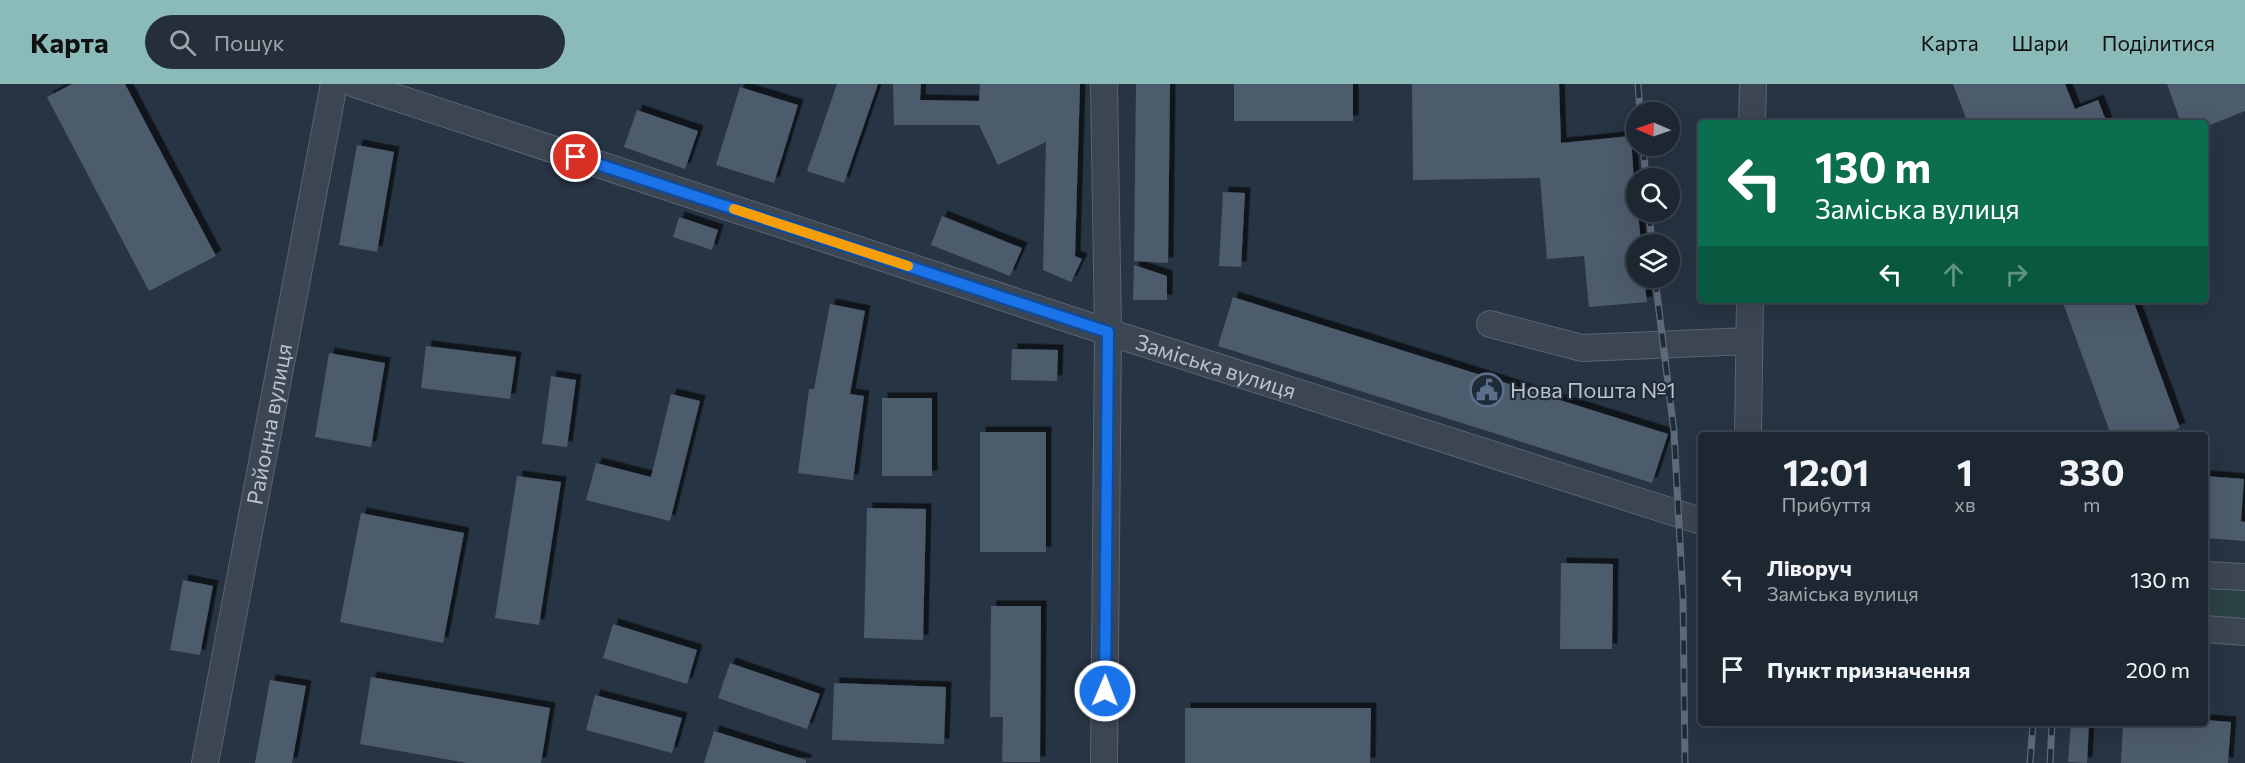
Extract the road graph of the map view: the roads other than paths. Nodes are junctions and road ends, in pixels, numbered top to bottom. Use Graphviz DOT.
graph roads {
  1 [pos="334,84"];
  2 [pos="355,84"];
  3 [pos="1104,84"];
  4 [pos="1753,84"];
  5 [pos="1752,120"];
  6 [pos="1749,303"];
  7 [pos="1490,324"];
  8 [pos="1108,332"];
  9 [pos="1749,341"];
  10 [pos="1749,383"];
  11 [pos="1748,432"];
  12 [pos="1764,432"];
  13 [pos="1698,520"];
  14 [pos="2208,575"];
  15 [pos="2245,578"];
  16 [pos="2208,630"];
  17 [pos="2245,632"];
  18 [pos="206,763"];
  19 [pos="1104,763"];
  1 -- 18 [label="street, Районна вулиця"];
  2 -- 8 [label="street, Заміська вулиця"];
  3 -- 8 [label="street"];
  4 -- 5 [label="street"];
  6 -- 9 [label="street"];
  7 -- 9 [label="street"];
  8 -- 13 [label="street, Заміська вулиця"];
  8 -- 19 [label="street"];
  9 -- 10 [label="street"];
  10 -- 11 [label="street"];
  10 -- 12 [label="street"];
  14 -- 15 [label="street"];
  16 -- 17 [label="street"];
}
